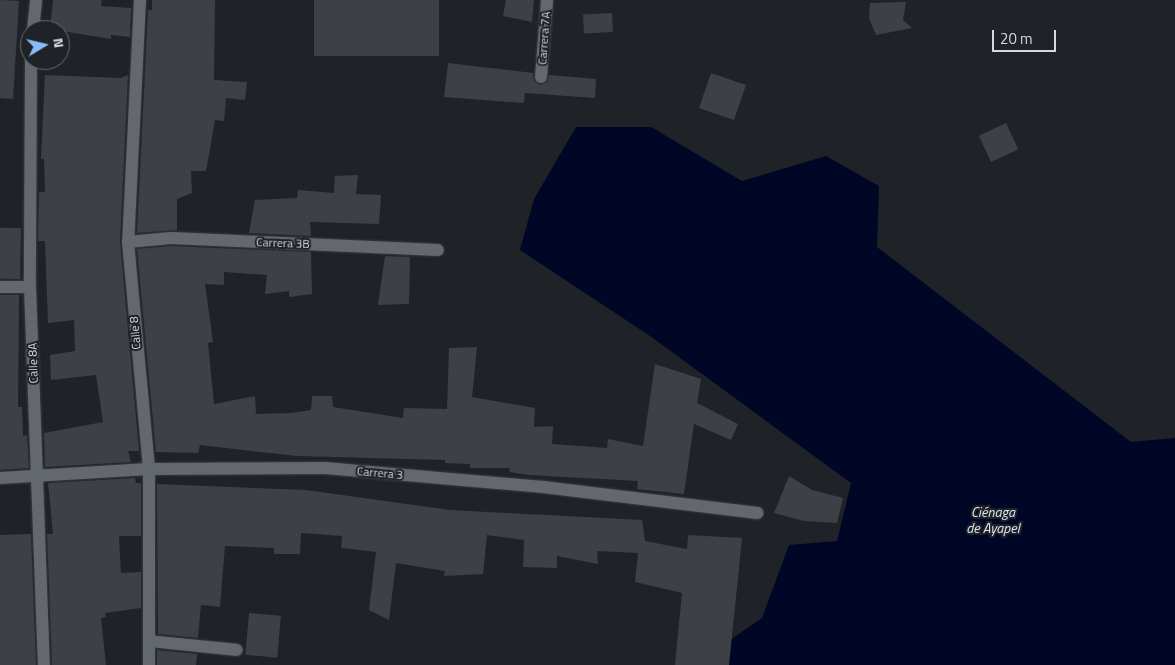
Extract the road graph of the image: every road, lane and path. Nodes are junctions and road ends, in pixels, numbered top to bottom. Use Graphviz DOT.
graph roads {
  1 [pos="36,0"];
  2 [pos="140,0"];
  3 [pos="547,0"];
  4 [pos="34,20"];
  5 [pos="31,70"];
  6 [pos="541,77"];
  7 [pos="128,242"];
  8 [pos="438,250"];
  9 [pos="0,287"];
  10 [pos="30,287"];
  11 [pos="150,470"];
  12 [pos="0,478"];
  13 [pos="38,478"];
  14 [pos="758,512"];
  15 [pos="149,641"];
  16 [pos="237,650"];
  17 [pos="44,665"];
  18 [pos="149,665"];
  1 -- 4 [label="street"];
  2 -- 7 [label="street, Calle 8"];
  3 -- 6 [label="street, Carrera 7A"];
  5 -- 10 [label="street, Calle 8A"];
  7 -- 8 [label="street, Carrera 3B"];
  7 -- 11 [label="street, Calle 8"];
  9 -- 10 [label="street"];
  10 -- 13 [label="street, Calle 8A"];
  11 -- 13 [label="street, Carrera 3"];
  11 -- 14 [label="street, Carrera 3"];
  11 -- 15 [label="street, Calle 8"];
  12 -- 13 [label="street, Carrera 3"];
  13 -- 17 [label="street, Calle 8A"];
  15 -- 16 [label="street"];
  15 -- 18 [label="street, Calle 8"];
}
